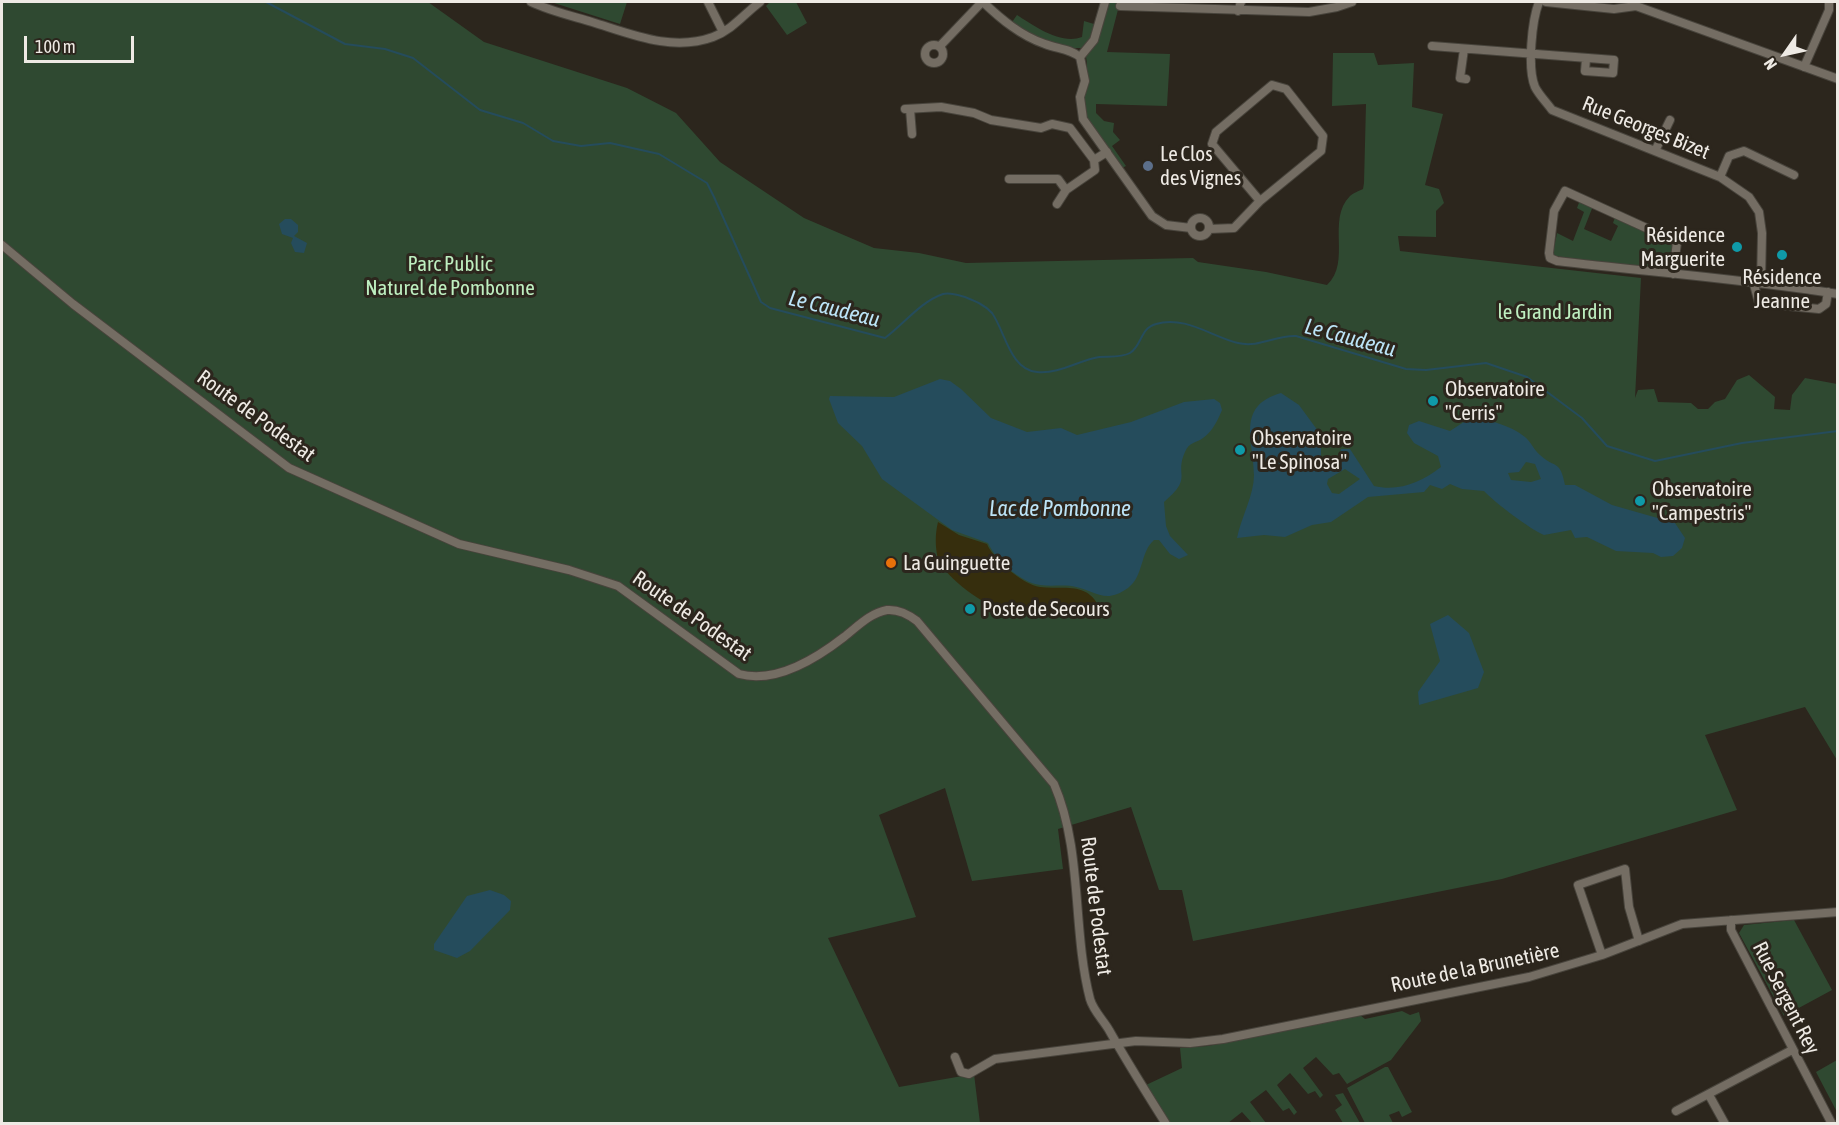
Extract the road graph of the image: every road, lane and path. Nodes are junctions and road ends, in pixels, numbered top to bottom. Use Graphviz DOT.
graph roads {
  1 [pos="531,2"];
  2 [pos="708,2"];
  3 [pos="760,2"];
  4 [pos="982,2"];
  5 [pos="1105,2"];
  6 [pos="1241,2"];
  7 [pos="1352,2"];
  8 [pos="1539,2"];
  9 [pos="1546,2"];
  10 [pos="1829,2"];
  11 [pos="1637,4"];
  12 [pos="1162,5"];
  13 [pos="1120,6"];
  14 [pos="1238,11"];
  15 [pos="723,32"];
  16 [pos="940,46"];
  17 [pos="1432,46"];
  18 [pos="1464,49"];
  19 [pos="1532,54"];
  20 [pos="1080,57"];
  21 [pos="1586,59"];
  22 [pos="1804,67"];
  23 [pos="1466,79"];
  24 [pos="1838,79"];
  25 [pos="1670,120"];
  26 [pos="912,134"];
  27 [pos="1654,151"];
  28 [pos="1107,152"];
  29 [pos="1094,160"];
  30 [pos="1794,175"];
  31 [pos="1720,177"];
  32 [pos="1009,179"];
  33 [pos="1066,190"];
  34 [pos="1260,201"];
  35 [pos="1057,204"];
  36 [pos="1191,228"];
  37 [pos="1209,229"];
  38 [pos="2,245"];
  39 [pos="1673,274"];
  40 [pos="1757,281"];
  41 [pos="1828,292"];
  42 [pos="1838,294"];
  43 [pos="1838,912"];
  44 [pos="1731,920"];
  45 [pos="1639,941"];
  46 [pos="1602,955"];
  47 [pos="1117,1046"];
  48 [pos="1792,1050"];
  49 [pos="955,1057"];
  50 [pos="1709,1095"];
  51 [pos="1676,1111"];
  52 [pos="1166,1124"];
  53 [pos="1725,1124"];
  54 [pos="1832,1124"];
  1 -- 15 [label="street"];
  2 -- 15 [label="street"];
  3 -- 15 [label="street"];
  4 -- 16 [label="street"];
  4 -- 20 [label="street"];
  5 -- 20 [label="street"];
  6 -- 14 [label="street"];
  7 -- 14 [label="street"];
  8 -- 19 [label="street, Rue Georges Bizet"];
  9 -- 11 [label="street"];
  10 -- 22 [label="street"];
  11 -- 22 [label="street"];
  12 -- 13 [label="street"];
  12 -- 14 [label="street"];
  17 -- 18 [label="street"];
  18 -- 19 [label="street"];
  18 -- 23 [label="street"];
  19 -- 21 [label="street"];
  19 -- 27 [label="street, Rue Georges Bizet"];
  20 -- 28 [label="street"];
  22 -- 24 [label="street"];
  25 -- 27 [label="street"];
  26 -- 29 [label="street"];
  27 -- 31 [label="street, Rue Georges Bizet"];
  28 -- 29 [label="street"];
  28 -- 36 [label="street"];
  29 -- 33 [label="street"];
  30 -- 31 [label="street"];
  31 -- 40 [label="street, Rue Georges Bizet"];
  32 -- 33 [label="street"];
  33 -- 35 [label="street"];
  34 -- 34 [label="street"];
  34 -- 37 [label="street"];
  36 -- 37 [label="street"];
  36 -- 37 [label="street"];
  38 -- 47 [label="street, Route de Podestat"];
  39 -- 39 [label="street"];
  39 -- 40 [label="street"];
  40 -- 41 [label="street"];
  40 -- 41 [label="street"];
  41 -- 42 [label="street"];
  43 -- 44 [label="street, Route de la Brunetière"];
  44 -- 45 [label="street, Route de la Brunetière"];
  44 -- 48 [label="street, Rue Sergent Rey"];
  45 -- 46 [label="street, Route de la Brunetière"];
  45 -- 46 [label="street"];
  46 -- 47 [label="street, Route de la Brunetière"];
  47 -- 49 [label="street, Route de la Brunetière"];
  47 -- 52 [label="street, Route de Podestat"];
  48 -- 50 [label="street"];
  48 -- 54 [label="street, Rue Sergent Rey"];
  50 -- 51 [label="street"];
  50 -- 53 [label="street"];
}
